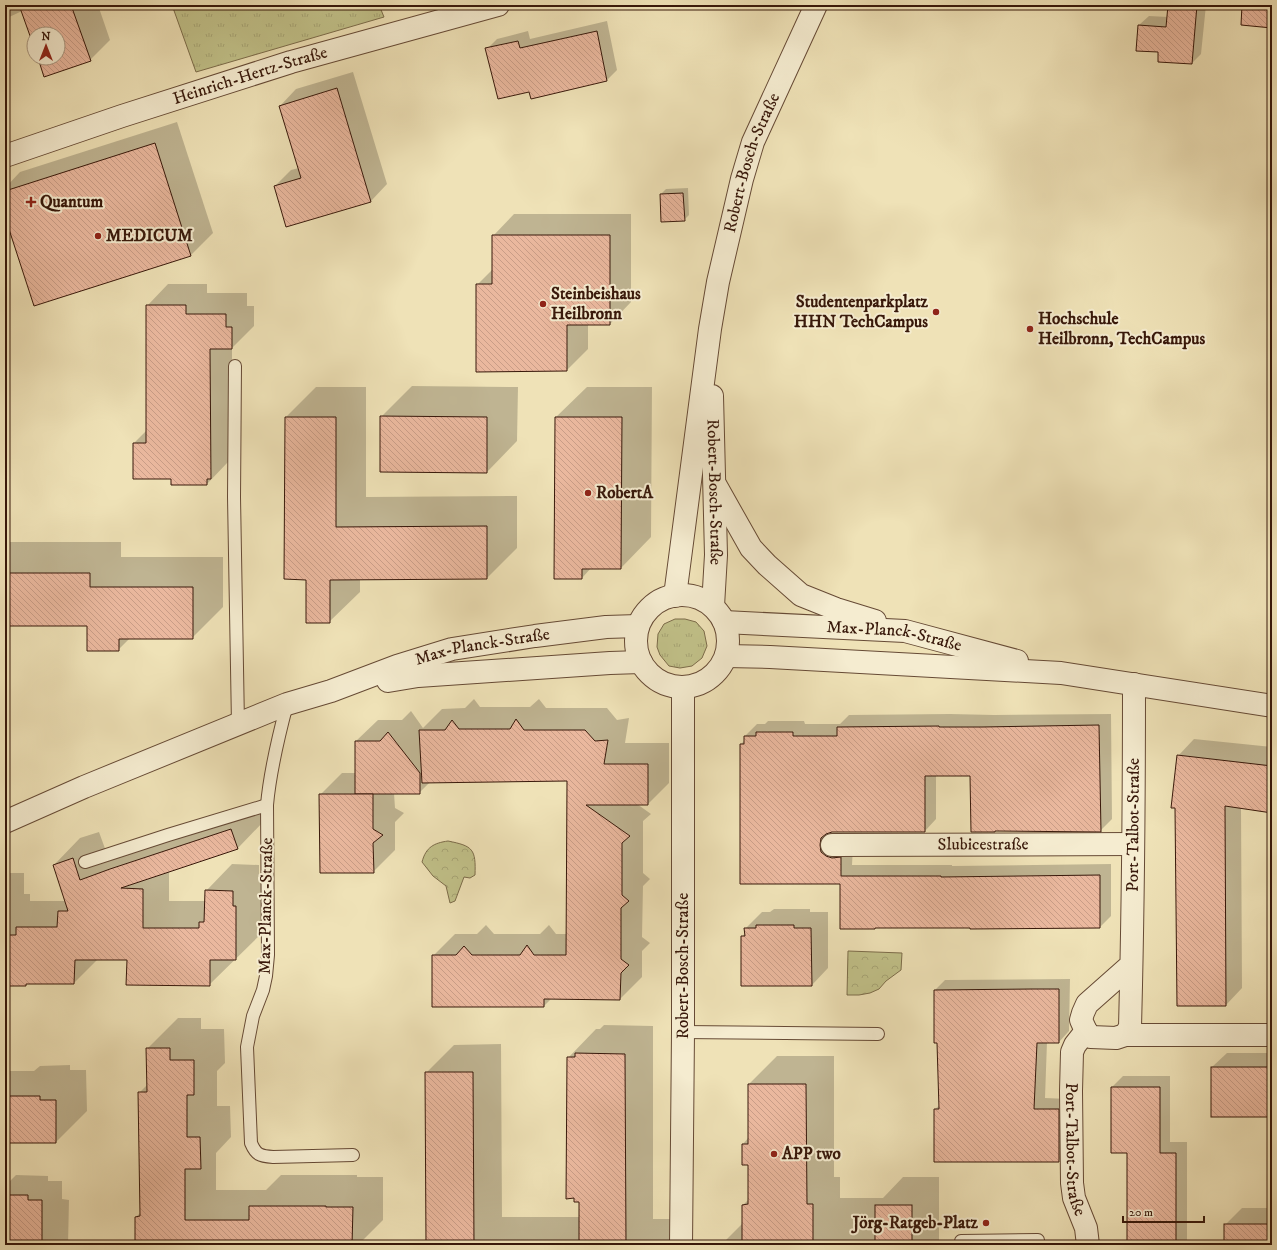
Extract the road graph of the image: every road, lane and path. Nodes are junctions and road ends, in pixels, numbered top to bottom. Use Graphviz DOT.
graph roads {
  1 [pos="498,5"];
  2 [pos="816,5"];
  3 [pos="5,156"];
  4 [pos="710,329"];
  5 [pos="235,366"];
  6 [pos="714,482"];
  7 [pos="675,596"];
  8 [pos="719,614"];
  9 [pos="638,626"];
  10 [pos="905,631"];
  11 [pos="726,656"];
  12 [pos="641,662"];
  13 [pos="1061,673"];
  14 [pos="1134,684"];
  15 [pos="683,688"];
  16 [pos="332,691"];
  17 [pos="287,704"];
  18 [pos="1272,706"];
  19 [pos="238,724"];
  20 [pos="267,806"];
  21 [pos="5,822"];
  22 [pos="832,844"];
  23 [pos="1133,844"];
  24 [pos="85,862"];
  25 [pos="1132,965"];
  26 [pos="1086,1031"];
  27 [pos="683,1032"];
  28 [pos="878,1034"];
  29 [pos="1125,1035"];
  30 [pos="1272,1035"];
  31 [pos="353,1155"];
  32 [pos="681,1245"];
  33 [pos="961,1245"];
  34 [pos="1038,1245"];
  35 [pos="1088,1245"];
  1 -- 3 [label="street, Heinrich-Hertz-Straße"];
  2 -- 4 [label="street, Robert-Bosch-Straße"];
  4 -- 6 [label="street, Robert-Bosch-Straße"];
  4 -- 7 [label="street, Robert-Bosch-Straße"];
  5 -- 19 [label="lane"];
  6 -- 8 [label="street, Robert-Bosch-Straße"];
  6 -- 10 [label="street"];
  7 -- 8 [label="street, Max-Planck-Straße"];
  7 -- 9 [label="street, Max-Planck-Straße"];
  8 -- 10 [label="street, Max-Planck-Straße"];
  8 -- 11 [label="street, Max-Planck-Straße"];
  9 -- 12 [label="street, Max-Planck-Straße"];
  9 -- 16 [label="street, Max-Planck-Straße"];
  10 -- 13 [label="street, Max-Planck-Straße"];
  11 -- 13 [label="street, Max-Planck-Straße"];
  11 -- 15 [label="street, Max-Planck-Straße"];
  12 -- 15 [label="street, Max-Planck-Straße"];
  12 -- 16 [label="street, Max-Planck-Straße"];
  13 -- 14 [label="street, Max-Planck-Straße"];
  14 -- 18 [label="street, Max-Planck-Straße"];
  14 -- 23 [label="street, Port-Talbot-Straße"];
  15 -- 27 [label="street, Robert-Bosch-Straße"];
  16 -- 17 [label="street, Max-Planck-Straße"];
  17 -- 19 [label="street, Max-Planck-Straße"];
  17 -- 20 [label="lane, Max-Planck-Straße"];
  19 -- 21 [label="street, Max-Planck-Straße"];
  20 -- 24 [label="lane"];
  20 -- 31 [label="lane, Max-Planck-Straße"];
  22 -- 23 [label="street, Slubicestraße"];
  23 -- 25 [label="street, Port-Talbot-Straße"];
  25 -- 26 [label="street"];
  25 -- 29 [label="street, Port-Talbot-Straße"];
  26 -- 29 [label="street"];
  26 -- 35 [label="street, Port-Talbot-Straße"];
  27 -- 28 [label="lane"];
  27 -- 32 [label="street, Robert-Bosch-Straße"];
  29 -- 30 [label="street"];
  33 -- 34 [label="lane"];
}
